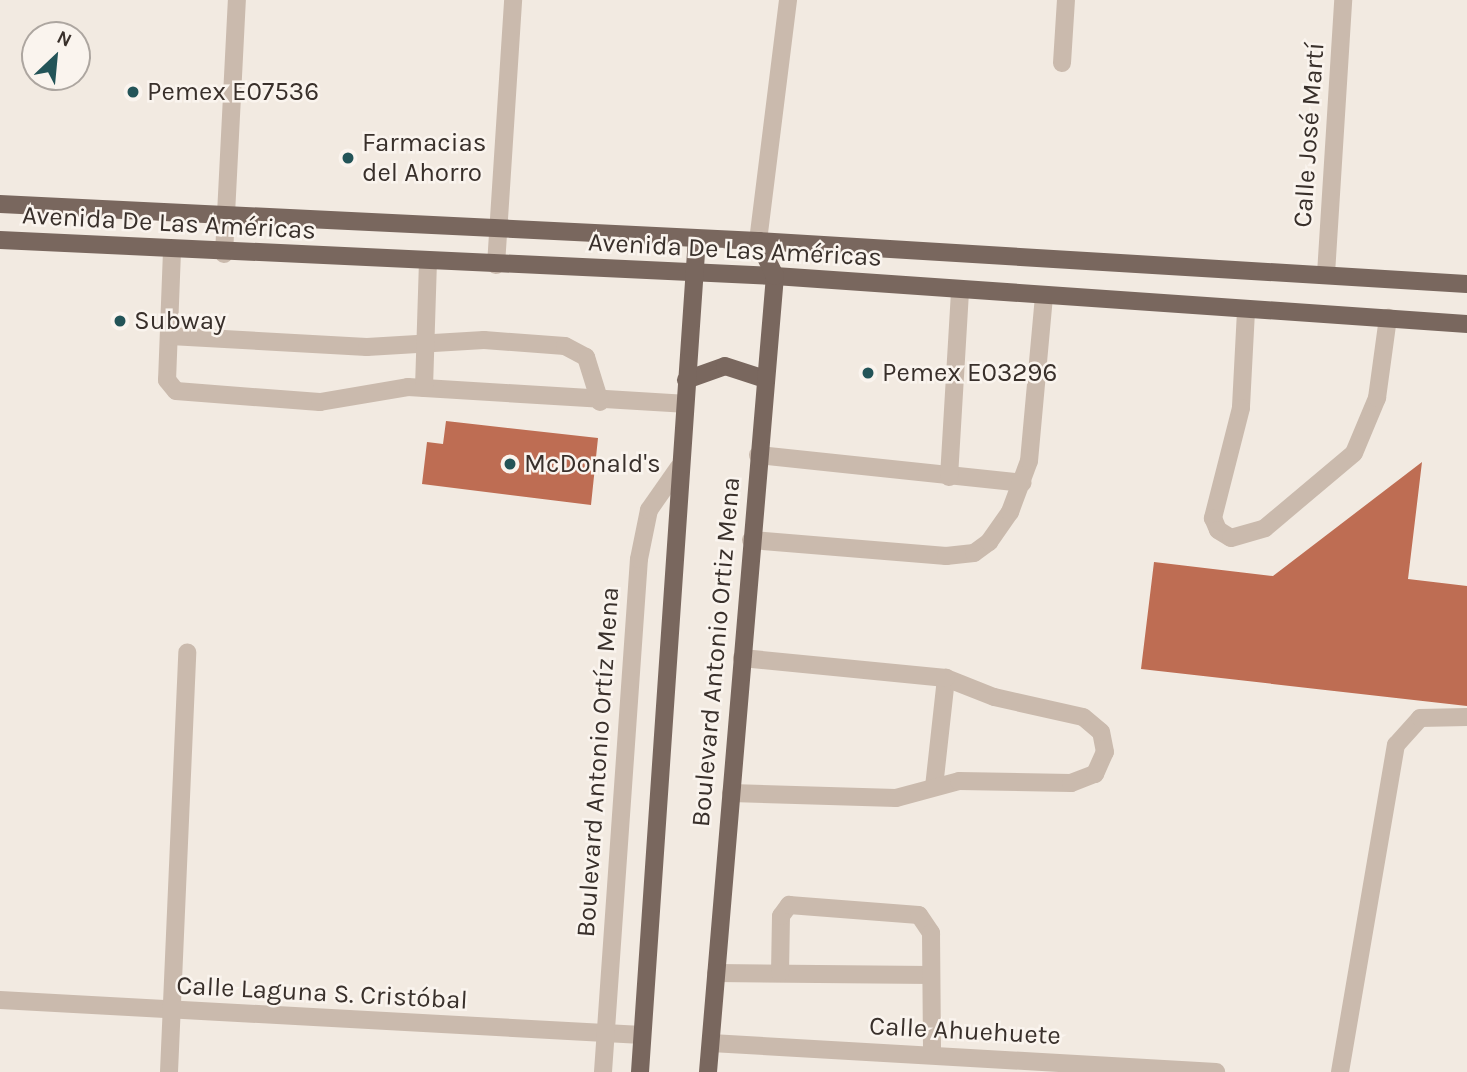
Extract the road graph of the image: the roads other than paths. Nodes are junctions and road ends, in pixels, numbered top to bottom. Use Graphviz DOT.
graph roads {
  1 [pos="237,0"];
  2 [pos="513,0"];
  3 [pos="788,0"];
  4 [pos="1066,0"];
  5 [pos="1343,0"];
  6 [pos="1062,63"];
  7 [pos="0,204"];
  8 [pos="226,214"];
  9 [pos="499,228"];
  10 [pos="697,239"];
  11 [pos="0,240"];
  12 [pos="758,241"];
  13 [pos="172,251"];
  14 [pos="224,254"];
  15 [pos="428,263"];
  16 [pos="496,265"];
  17 [pos="695,272"];
  18 [pos="1326,274"];
  19 [pos="775,276"];
  20 [pos="1467,284"];
  21 [pos="960,291"];
  22 [pos="1044,296"];
  23 [pos="1246,311"];
  24 [pos="1388,318"];
  25 [pos="1467,324"];
  26 [pos="170,336"];
  27 [pos="427,344"];
  28 [pos="765,379"];
  29 [pos="686,380"];
  30 [pos="424,388"];
  31 [pos="600,402"];
  32 [pos="683,404"];
  33 [pos="758,456"];
  34 [pos="679,467"];
  35 [pos="949,477"];
  36 [pos="1023,483"];
  37 [pos="751,540"];
  38 [pos="187,652"];
  39 [pos="741,659"];
  40 [pos="946,678"];
  41 [pos="1467,716"];
  42 [pos="934,788"];
  43 [pos="731,793"];
  44 [pos="780,972"];
  45 [pos="716,973"];
  46 [pos="931,975"];
  47 [pos="0,1000"];
  48 [pos="172,1012"];
  49 [pos="605,1033"];
  50 [pos="642,1035"];
  51 [pos="711,1043"];
  52 [pos="932,1055"];
  53 [pos="169,1072"];
  54 [pos="603,1072"];
  55 [pos="640,1072"];
  56 [pos="708,1072"];
  57 [pos="1216,1072"];
  58 [pos="1340,1072"];
  1 -- 8 [label="street"];
  2 -- 9 [label="street"];
  3 -- 12 [label="street"];
  4 -- 6 [label="street"];
  5 -- 18 [label="street, Calle José Martí"];
  7 -- 8 [label="main road, Avenida De Las Américas"];
  8 -- 9 [label="main road, Avenida De Las Américas"];
  8 -- 14 [label="street"];
  9 -- 10 [label="main road, Avenida De Las Américas"];
  9 -- 16 [label="street"];
  10 -- 12 [label="main road, Avenida De Las Américas"];
  10 -- 17 [label="main road, Boulevard Antonio Ortiz Mena"];
  11 -- 13 [label="main road, Avenida De Las Américas"];
  12 -- 18 [label="main road, Avenida De Las Américas"];
  12 -- 19 [label="main road"];
  13 -- 14 [label="main road, Avenida De Las Américas"];
  13 -- 26 [label="street"];
  14 -- 15 [label="main road, Avenida De Las Américas"];
  15 -- 16 [label="main road, Avenida De Las Américas"];
  15 -- 27 [label="street"];
  16 -- 17 [label="main road, Avenida De Las Américas"];
  17 -- 19 [label="main road, Avenida De Las Américas"];
  17 -- 29 [label="main road, Boulevard Antonio Ortiz Mena"];
  18 -- 20 [label="main road, Avenida De Las Américas"];
  19 -- 21 [label="main road, Avenida De Las Américas"];
  19 -- 28 [label="main road, Boulevard Antonio Ortiz Mena"];
  21 -- 22 [label="main road, Avenida De Las Américas"];
  21 -- 35 [label="street"];
  22 -- 23 [label="main road, Avenida De Las Américas"];
  22 -- 36 [label="street"];
  23 -- 24 [label="main road, Avenida De Las Américas"];
  23 -- 24 [label="street"];
  24 -- 25 [label="main road, Avenida De Las Américas"];
  26 -- 27 [label="street"];
  26 -- 30 [label="street"];
  27 -- 30 [label="street"];
  27 -- 31 [label="street"];
  28 -- 29 [label="main road"];
  28 -- 33 [label="main road, Boulevard Antonio Ortiz Mena"];
  29 -- 32 [label="main road, Boulevard Antonio Ortiz Mena"];
  30 -- 31 [label="street"];
  31 -- 32 [label="street"];
  32 -- 34 [label="main road, Boulevard Antonio Ortiz Mena"];
  33 -- 35 [label="street"];
  33 -- 37 [label="main road, Boulevard Antonio Ortiz Mena"];
  34 -- 49 [label="street, Boulevard Antonio Ortíz Mena"];
  34 -- 50 [label="main road, Boulevard Antonio Ortiz Mena"];
  35 -- 36 [label="street"];
  36 -- 37 [label="street"];
  37 -- 39 [label="main road, Boulevard Antonio Ortiz Mena"];
  38 -- 48 [label="street"];
  39 -- 40 [label="street"];
  39 -- 43 [label="main road, Boulevard Antonio Ortiz Mena"];
  40 -- 42 [label="street"];
  40 -- 42 [label="street"];
  41 -- 58 [label="street"];
  42 -- 43 [label="street"];
  43 -- 45 [label="main road, Boulevard Antonio Ortiz Mena"];
  44 -- 45 [label="street"];
  44 -- 46 [label="street"];
  44 -- 46 [label="street"];
  45 -- 51 [label="main road, Boulevard Antonio Ortiz Mena"];
  46 -- 52 [label="street"];
  47 -- 48 [label="street, Calle Laguna S. Cristóbal"];
  48 -- 49 [label="street, Calle Laguna S. Cristóbal"];
  48 -- 53 [label="street"];
  49 -- 50 [label="street, Calle Laguna S. Cristóbal"];
  49 -- 54 [label="street, Boulevard Antonio Ortíz Mena"];
  50 -- 55 [label="main road, Boulevard Antonio Ortiz Mena"];
  51 -- 52 [label="street, Calle Ahuehuete"];
  51 -- 56 [label="main road, Boulevard Antonio Ortiz Mena"];
  52 -- 57 [label="street, Calle Ahuehuete"];
}
